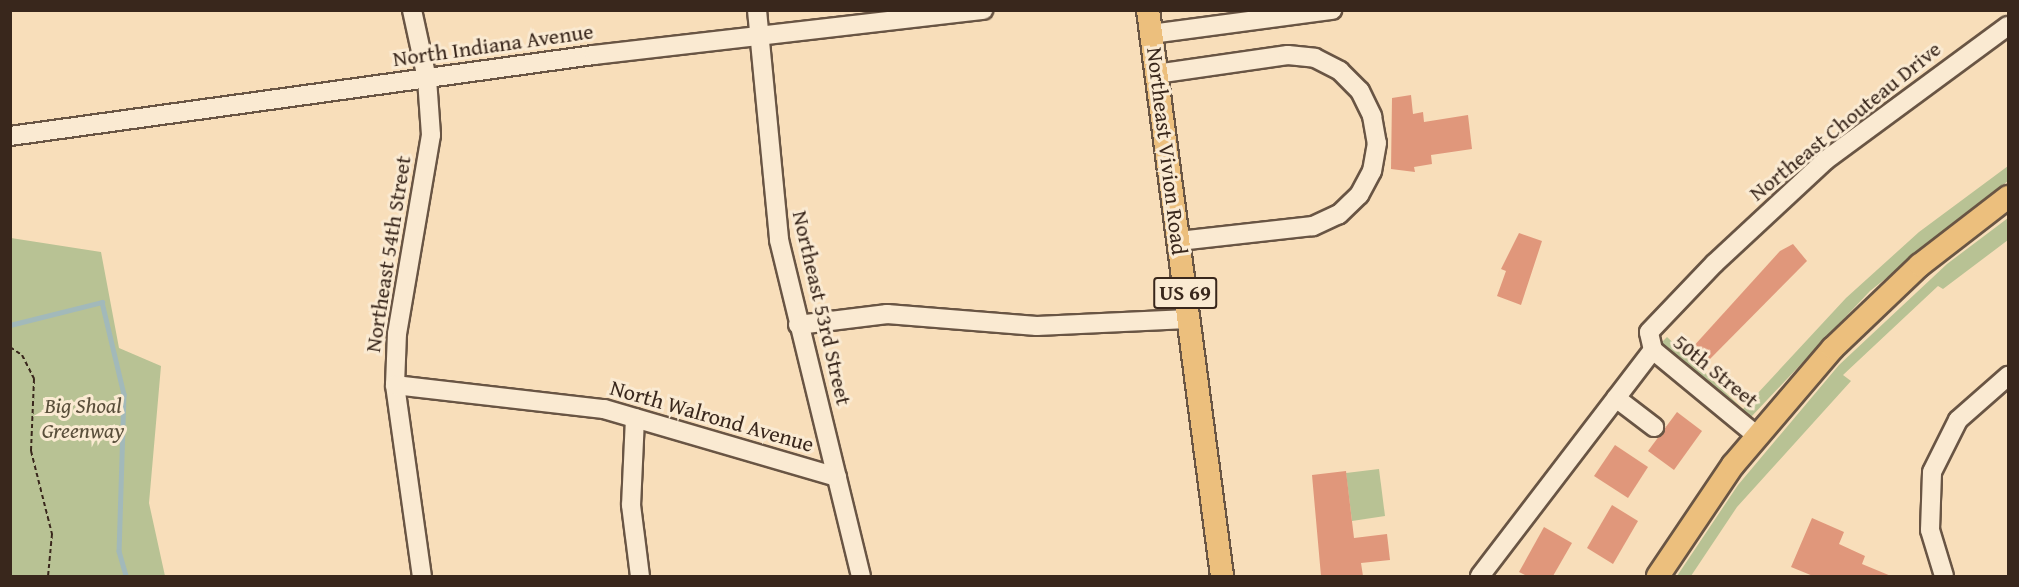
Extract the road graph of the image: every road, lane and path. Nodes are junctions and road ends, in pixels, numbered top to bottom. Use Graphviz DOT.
graph roads {
  1 [pos="412,10"];
  2 [pos="757,10"];
  3 [pos="983,10"];
  4 [pos="1148,10"];
  5 [pos="1332,10"];
  6 [pos="2008,26"];
  7 [pos="1151,34"];
  8 [pos="760,37"];
  9 [pos="1156,74"];
  10 [pos="427,79"];
  11 [pos="10,136"];
  12 [pos="2008,197"];
  13 [pos="1179,241"];
  14 [pos="1188,319"];
  15 [pos="798,325"];
  16 [pos="1650,346"];
  17 [pos="10,347"];
  18 [pos="2008,376"];
  19 [pos="395,385"];
  20 [pos="1616,398"];
  21 [pos="635,418"];
  22 [pos="1654,427"];
  23 [pos="1756,435"];
  24 [pos="837,477"];
  25 [pos="48,576"];
  26 [pos="422,576"];
  27 [pos="640,576"];
  28 [pos="861,576"];
  29 [pos="1222,576"];
  30 [pos="1480,576"];
  31 [pos="1659,576"];
  32 [pos="1944,576"];
  1 -- 10 [label="street, Northeast 54th Street"];
  2 -- 8 [label="street, Northeast 53rd Street"];
  3 -- 8 [label="street, North Indiana Avenue"];
  4 -- 7 [label="main road, Northeast Vivion Road / US 69"];
  5 -- 7 [label="street"];
  6 -- 16 [label="street, Northeast Chouteau Drive"];
  7 -- 9 [label="main road, Northeast Vivion Road / US 69"];
  8 -- 10 [label="street, North Indiana Avenue"];
  8 -- 15 [label="street, Northeast 53rd Street"];
  9 -- 13 [label="main road, Northeast Vivion Road / US 69"];
  9 -- 13 [label="street"];
  10 -- 11 [label="street, North Indiana Avenue"];
  10 -- 19 [label="street, Northeast 54th Street"];
  12 -- 23 [label="main road"];
  13 -- 14 [label="main road, Northeast Vivion Road / US 69"];
  14 -- 15 [label="street"];
  14 -- 29 [label="main road, Northeast Vivion Road / US 69"];
  15 -- 24 [label="street, Northeast 53rd Street"];
  16 -- 20 [label="street, Northeast Chouteau Drive"];
  16 -- 23 [label="street, 50th Street"];
  17 -- 25 [label="path"];
  18 -- 32 [label="street"];
  19 -- 21 [label="street, North Walrond Avenue"];
  19 -- 26 [label="street, Northeast 54th Street"];
  20 -- 22 [label="street"];
  20 -- 30 [label="street, Northeast Chouteau Drive"];
  21 -- 24 [label="street, North Walrond Avenue"];
  21 -- 27 [label="street"];
  23 -- 31 [label="main road"];
  24 -- 28 [label="street, Northeast 53rd Street"];
}
